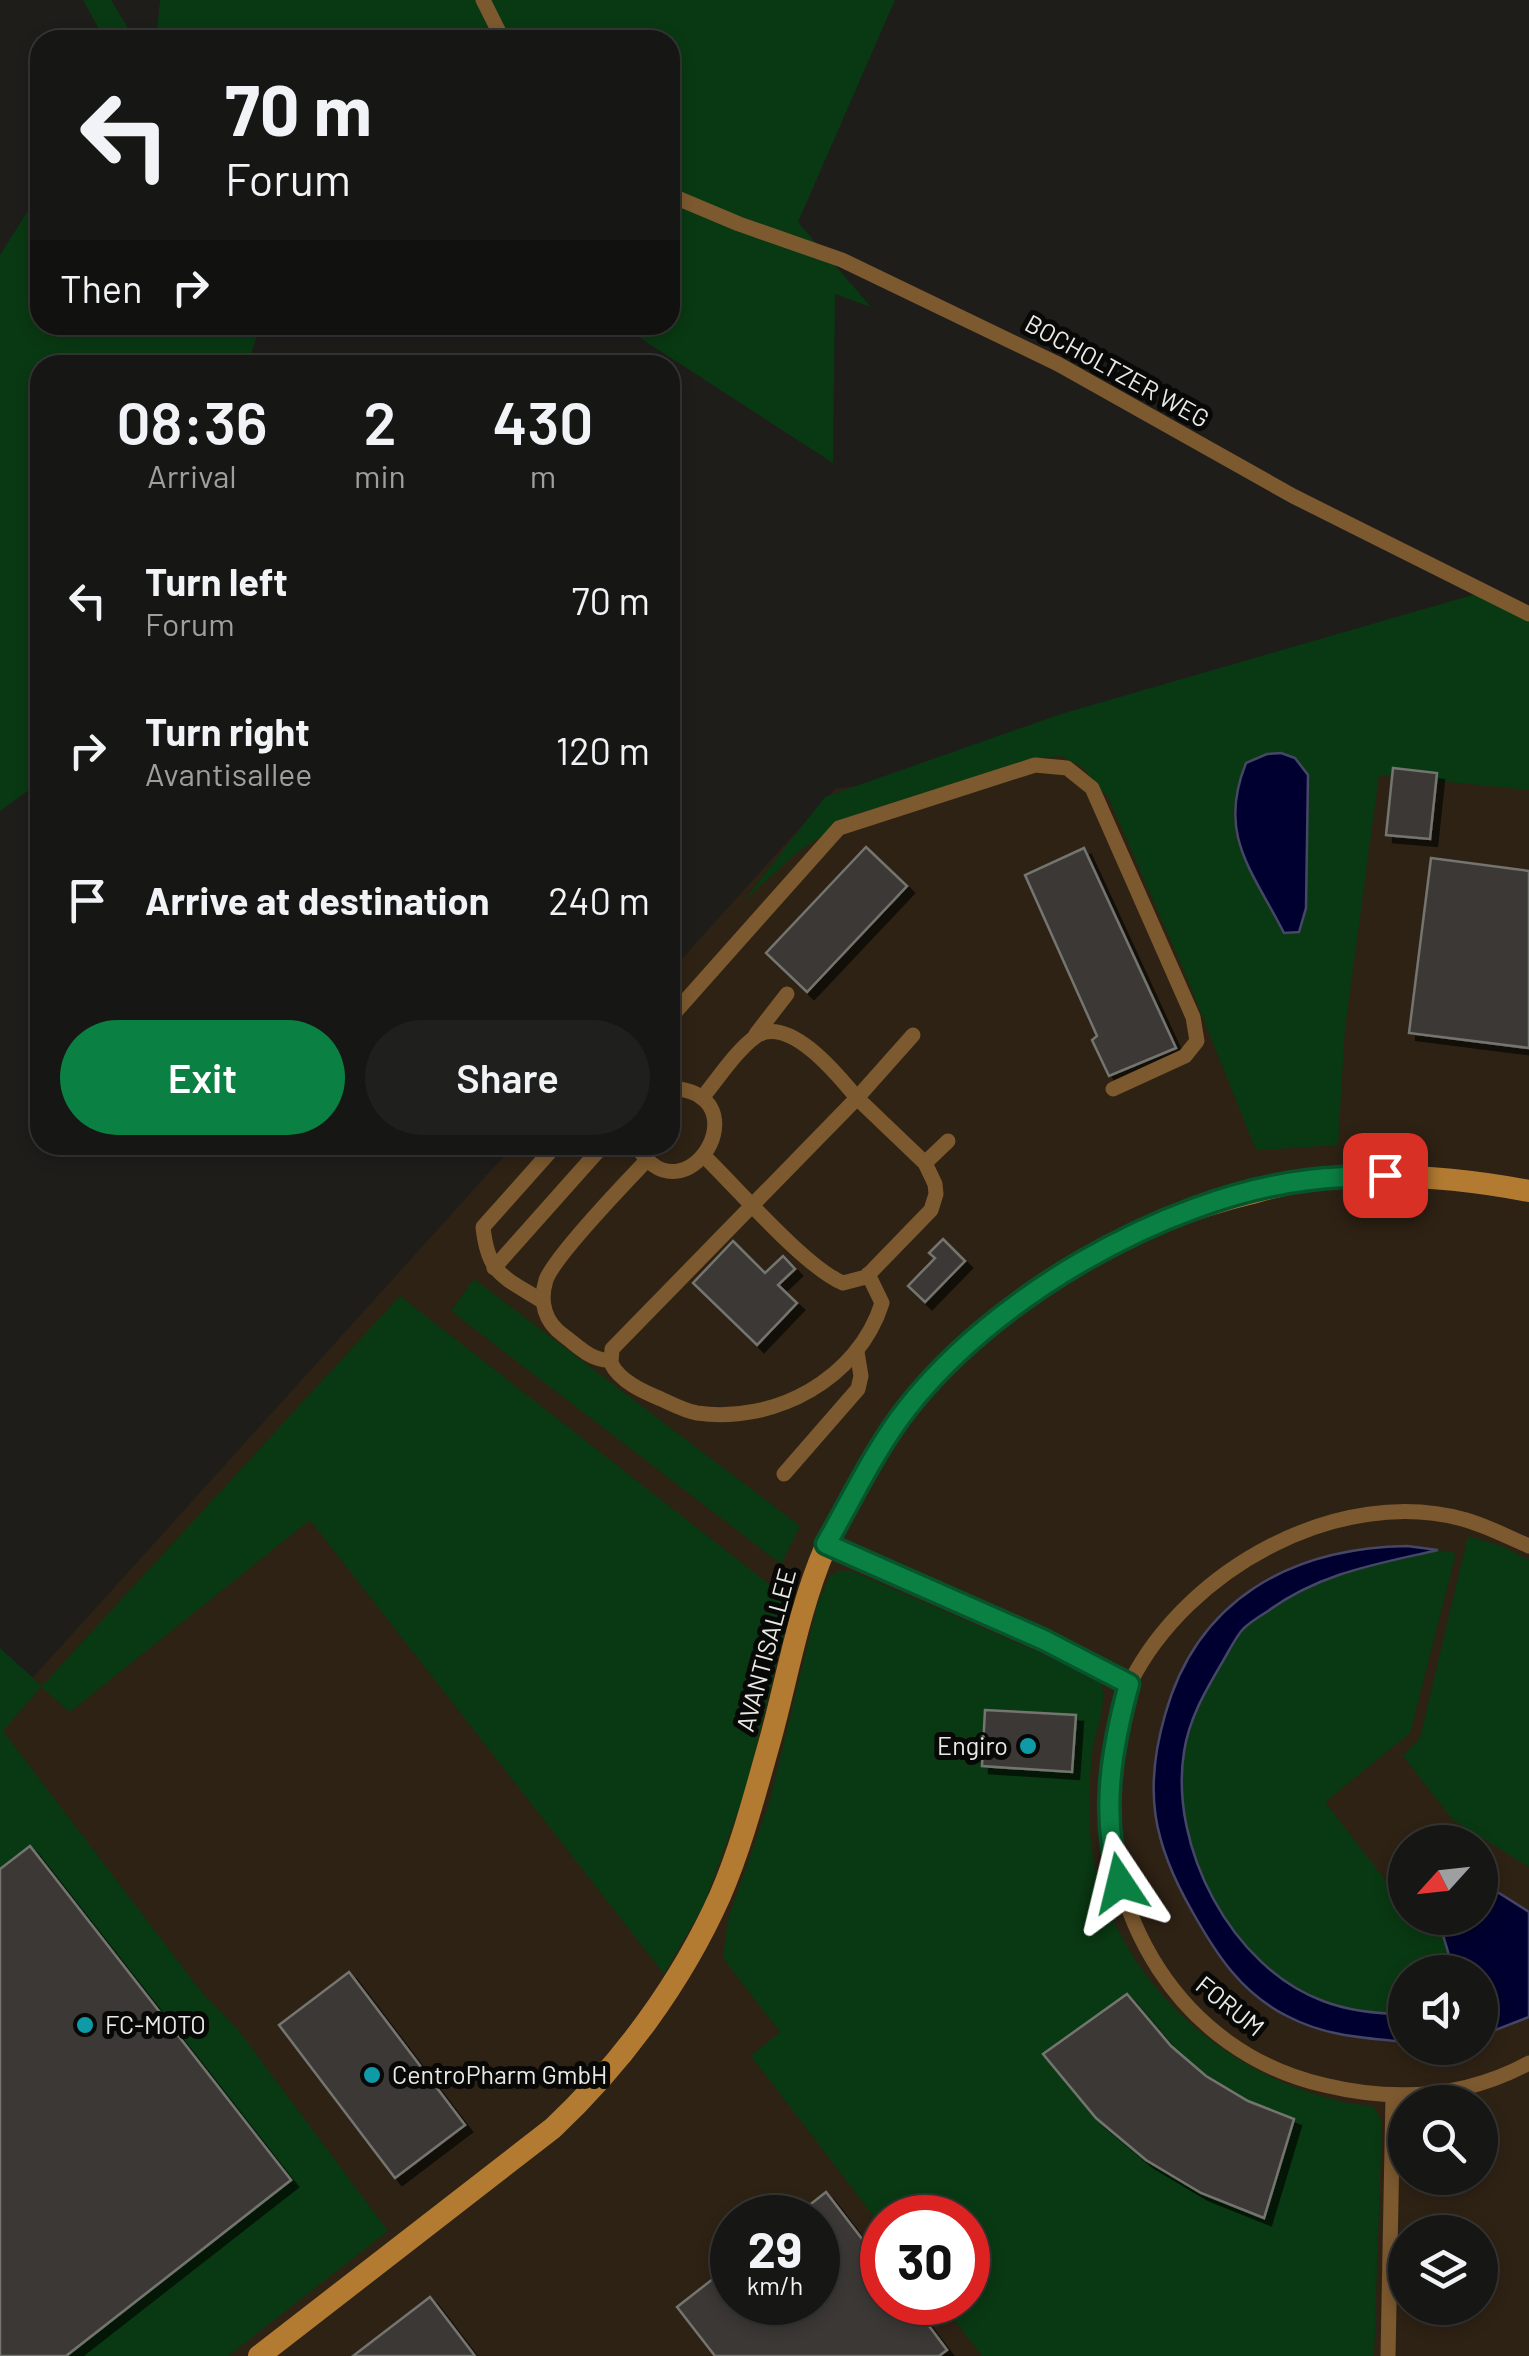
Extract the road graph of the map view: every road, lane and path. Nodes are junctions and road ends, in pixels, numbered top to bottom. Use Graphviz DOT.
graph roads {
  1 [pos="483,0"];
  2 [pos="498,30"];
  3 [pos="680,199"];
  4 [pos="1529,614"];
  5 [pos="787,994"];
  6 [pos="680,1007"];
  7 [pos="774,1010"];
  8 [pos="783,1032"];
  9 [pos="914,1035"];
  10 [pos="752,1039"];
  11 [pos="1113,1088"];
  12 [pos="680,1089"];
  13 [pos="702,1098"];
  14 [pos="857,1098"];
  15 [pos="948,1140"];
  16 [pos="547,1155"];
  17 [pos="595,1155"];
  18 [pos="643,1155"];
  19 [pos="706,1157"];
  20 [pos="647,1160"];
  21 [pos="925,1163"];
  22 [pos="1529,1190"];
  23 [pos="753,1204"];
  24 [pos="494,1268"];
  25 [pos="868,1274"];
  26 [pos="542,1301"];
  27 [pos="856,1352"];
  28 [pos="610,1360"];
  29 [pos="784,1474"];
  30 [pos="826,1544"];
  31 [pos="1529,1546"];
  32 [pos="1129,1684"];
  33 [pos="1529,2064"];
  34 [pos="1480,2085"];
  35 [pos="1388,2095"];
  36 [pos="1391,2195"];
  37 [pos="260,2356"];
  38 [pos="1388,2356"];
  1 -- 2 [label="street"];
  3 -- 4 [label="street, BOCHOLTZER WEG"];
  5 -- 7 [label="street"];
  6 -- 11 [label="street"];
  7 -- 8 [label="street"];
  7 -- 10 [label="street"];
  8 -- 10 [label="street"];
  8 -- 14 [label="street"];
  9 -- 14 [label="street"];
  10 -- 13 [label="street"];
  12 -- 13 [label="street"];
  13 -- 19 [label="street"];
  14 -- 21 [label="street"];
  14 -- 23 [label="street"];
  15 -- 21 [label="street"];
  16 -- 24 [label="street"];
  17 -- 24 [label="street"];
  18 -- 20 [label="street"];
  19 -- 20 [label="street"];
  19 -- 23 [label="street"];
  20 -- 26 [label="street"];
  21 -- 25 [label="street"];
  22 -- 30 [label="street, AVANTISALLEE"];
  23 -- 25 [label="street"];
  23 -- 28 [label="street"];
  24 -- 26 [label="street"];
  25 -- 27 [label="street"];
  26 -- 28 [label="street"];
  27 -- 28 [label="street"];
  27 -- 29 [label="street"];
  30 -- 32 [label="street"];
  30 -- 37 [label="street, AVANTISALLEE"];
  31 -- 32 [label="street, FORUM"];
  32 -- 35 [label="street, FORUM"];
  33 -- 34 [label="street, FORUM"];
  36 -- 38 [label="street"];
}
